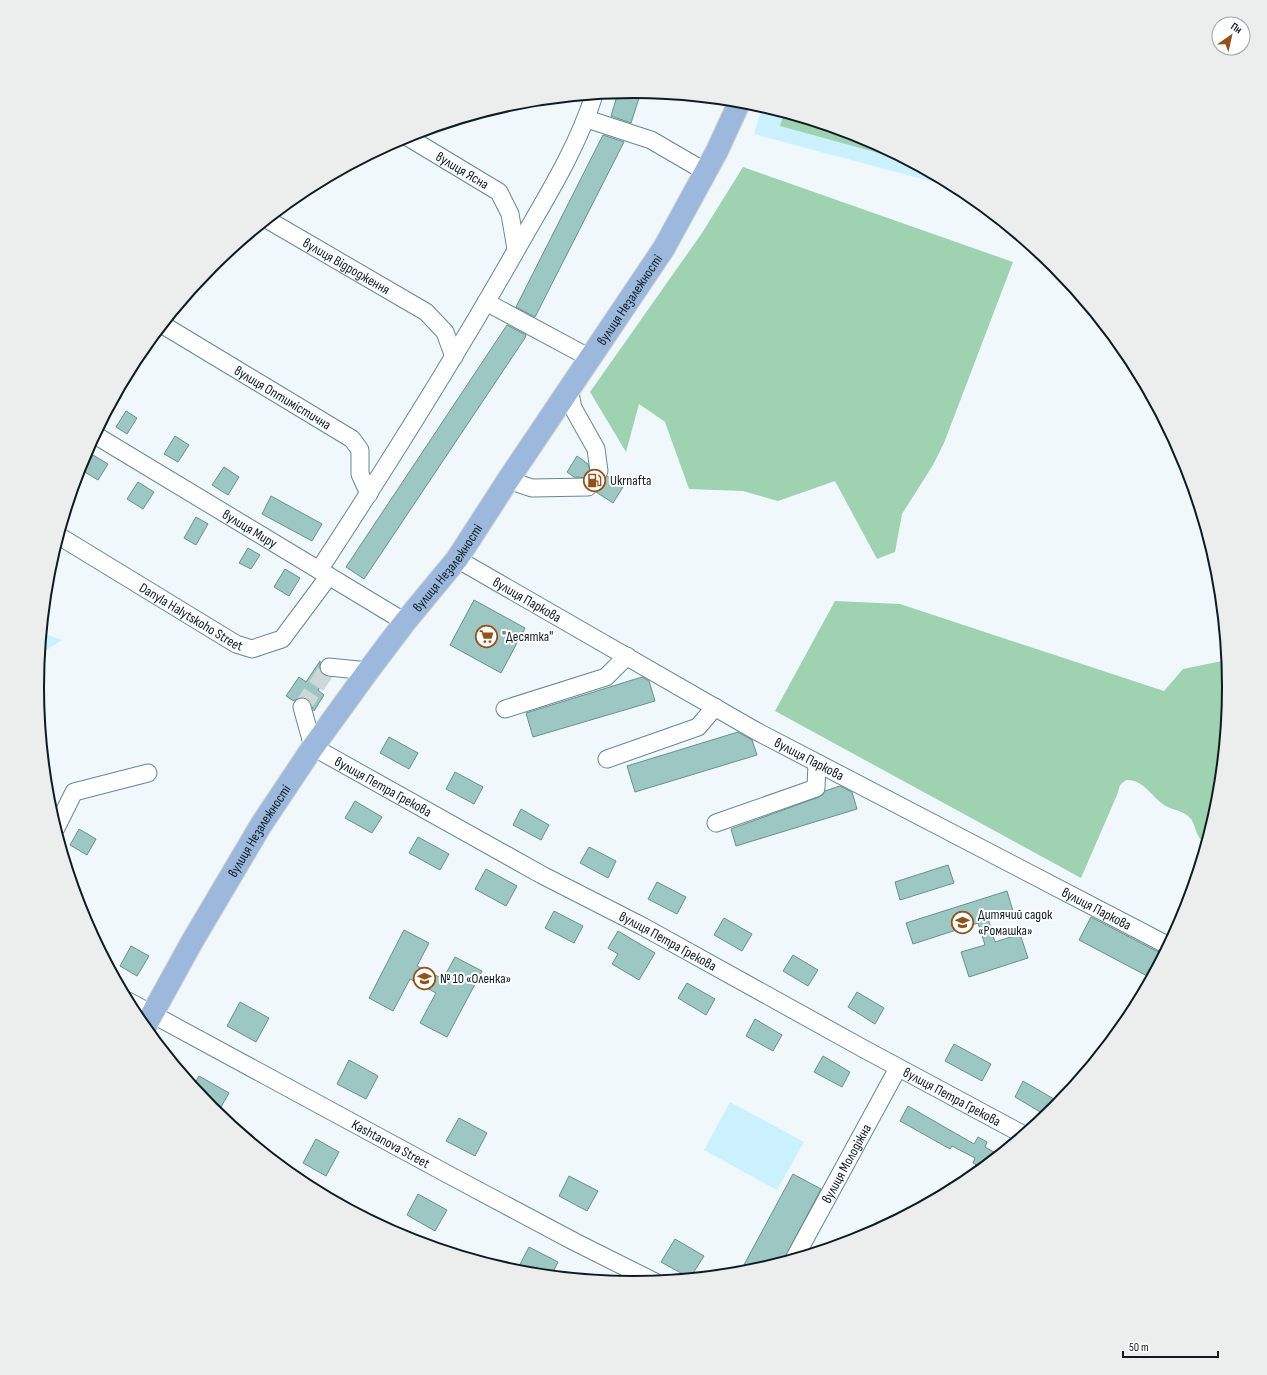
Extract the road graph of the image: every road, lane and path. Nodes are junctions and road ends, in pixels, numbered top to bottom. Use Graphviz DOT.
graph roads {
  1 [pos="593,99"];
  2 [pos="581,100"];
  3 [pos="737,107"];
  4 [pos="587,116"];
  5 [pos="414,141"];
  6 [pos="706,172"];
  7 [pos="272,222"];
  8 [pos="516,249"];
  9 [pos="486,302"];
  10 [pos="167,328"];
  11 [pos="454,356"];
  12 [pos="590,358"];
  13 [pos="569,389"];
  14 [pos="100,438"];
  15 [pos="599,471"];
  16 [pos="508,480"];
  17 [pos="588,487"];
  18 [pos="368,494"];
  19 [pos="63,539"];
  20 [pos="457,559"];
  21 [pos="324,573"];
  22 [pos="405,622"];
  23 [pos="627,656"];
  24 [pos="329,667"];
  25 [pos="368,671"];
  26 [pos="302,707"];
  27 [pos="715,707"];
  28 [pos="505,709"];
  29 [pos="313,747"];
  30 [pos="607,759"];
  31 [pos="817,763"];
  32 [pos="148,773"];
  33 [pos="59,821"];
  34 [pos="716,823"];
  35 [pos="1164,944"];
  36 [pos="148,1020"];
  37 [pos="898,1068"];
  38 [pos="1020,1133"];
  39 [pos="797,1254"];
  40 [pos="644,1277"];
  1 -- 4 [label="street, Danyla Halytskoho Street"];
  2 -- 4 [label="street"];
  3 -- 6 [label="main road, вулиця Незалежності"];
  4 -- 6 [label="street"];
  4 -- 8 [label="street, Danyla Halytskoho Street"];
  5 -- 8 [label="street, вулиця Ясна"];
  6 -- 12 [label="main road, вулиця Незалежності"];
  7 -- 11 [label="street, вулиця Відродження"];
  8 -- 9 [label="street, Danyla Halytskoho Street"];
  9 -- 11 [label="street, Danyla Halytskoho Street"];
  9 -- 12 [label="street"];
  10 -- 18 [label="street, вулиця Оптимістична"];
  11 -- 18 [label="street, Danyla Halytskoho Street"];
  12 -- 13 [label="main road, вулиця Незалежності"];
  13 -- 15 [label="street"];
  13 -- 16 [label="main road, вулиця Незалежності"];
  14 -- 21 [label="street, вулиця Миру"];
  16 -- 17 [label="street"];
  16 -- 20 [label="main road, вулиця Незалежності"];
  18 -- 21 [label="street, Danyla Halytskoho Street"];
  19 -- 21 [label="street, Danyla Halytskoho Street"];
  20 -- 22 [label="main road, вулиця Незалежності"];
  20 -- 23 [label="street, вулиця Паркова"];
  21 -- 22 [label="street, вулиця Миру"];
  22 -- 25 [label="main road, вулиця Незалежності"];
  23 -- 27 [label="street, вулиця Паркова"];
  23 -- 28 [label="street"];
  24 -- 25 [label="street"];
  25 -- 29 [label="main road, вулиця Незалежності"];
  26 -- 29 [label="street"];
  27 -- 30 [label="street"];
  27 -- 31 [label="street, вулиця Паркова"];
  29 -- 36 [label="main road, вулиця Незалежності"];
  29 -- 37 [label="street, вулиця Петра Грекова"];
  31 -- 34 [label="street"];
  31 -- 35 [label="street, вулиця Паркова"];
  32 -- 33 [label="street"];
  36 -- 40 [label="street, Kashtanova Street"];
  37 -- 38 [label="street, вулиця Петра Грекова"];
  37 -- 39 [label="street, вулиця Молодіжна"];
}
